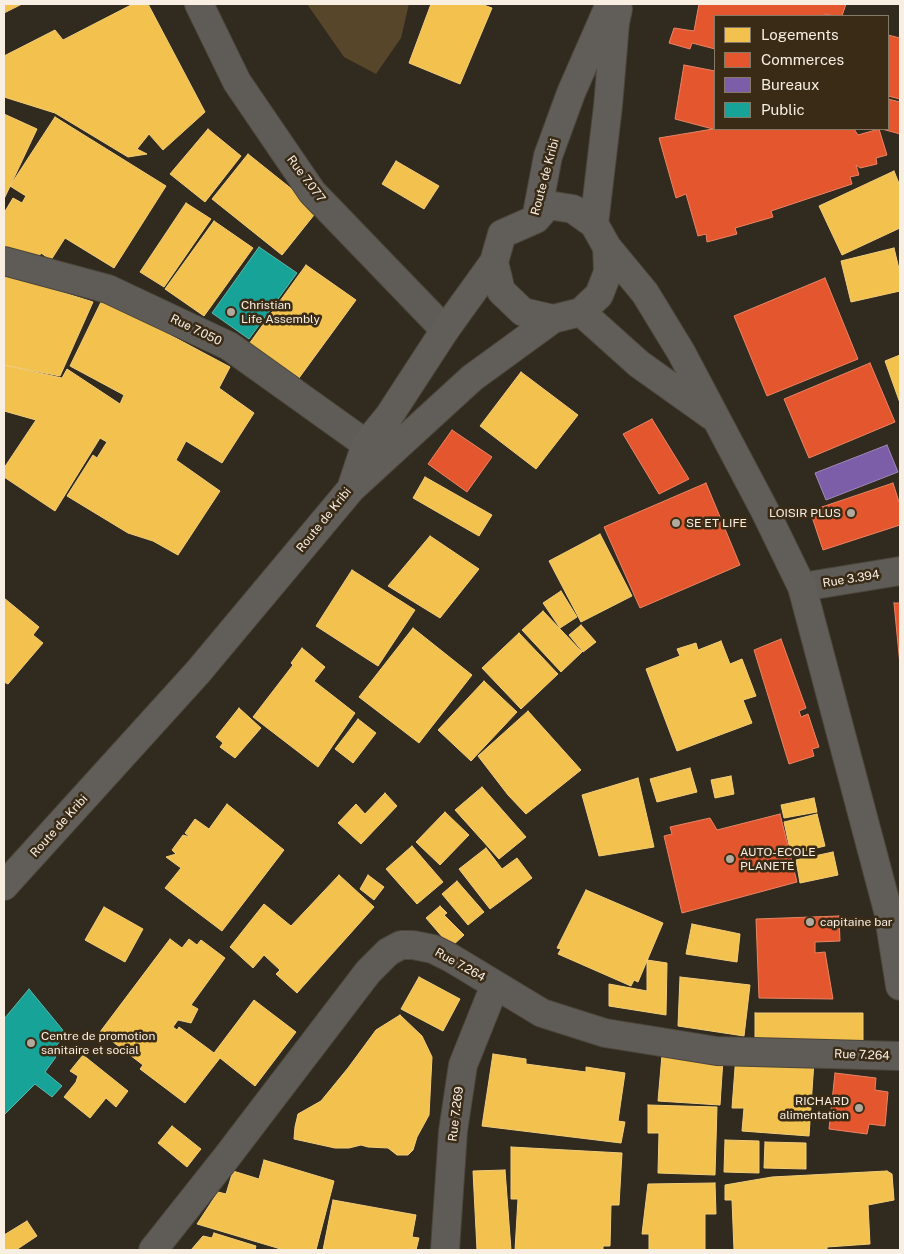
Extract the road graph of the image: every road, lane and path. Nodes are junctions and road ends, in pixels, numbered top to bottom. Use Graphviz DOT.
graph roads {
  1 [pos="199,4"];
  2 [pos="610,4"];
  3 [pos="620,4"];
  4 [pos="536,219"];
  5 [pos="594,224"];
  6 [pos="607,247"];
  7 [pos="4,262"];
  8 [pos="494,262"];
  9 [pos="581,312"];
  10 [pos="553,320"];
  11 [pos="446,330"];
  12 [pos="715,418"];
  13 [pos="366,444"];
  14 [pos="351,488"];
  15 [pos="900,571"];
  16 [pos="802,587"];
  17 [pos="4,886"];
  18 [pos="495,985"];
  19 [pos="900,986"];
  20 [pos="900,1056"];
  21 [pos="153,1250"];
  22 [pos="445,1250"];
  1 -- 11 [label="street, Rue 7.077"];
  2 -- 4 [label="main road, Route de Kribi"];
  3 -- 5 [label="main road"];
  4 -- 5 [label="main road"];
  4 -- 8 [label="main road, Route de Kribi"];
  5 -- 6 [label="main road"];
  6 -- 9 [label="main road"];
  6 -- 12 [label="main road"];
  7 -- 13 [label="street, Rue 7.050"];
  8 -- 10 [label="main road"];
  8 -- 11 [label="main road, Route de Kribi"];
  9 -- 10 [label="main road"];
  9 -- 12 [label="main road"];
  10 -- 14 [label="main road"];
  11 -- 13 [label="main road, Route de Kribi"];
  12 -- 16 [label="main road"];
  13 -- 14 [label="main road, Route de Kribi"];
  14 -- 17 [label="main road, Route de Kribi"];
  15 -- 16 [label="street, Rue 3.394"];
  16 -- 19 [label="main road"];
  18 -- 20 [label="street, Rue 7.264"];
  18 -- 21 [label="street, Rue 7.264"];
  18 -- 22 [label="street, Rue 7.269"];
}
